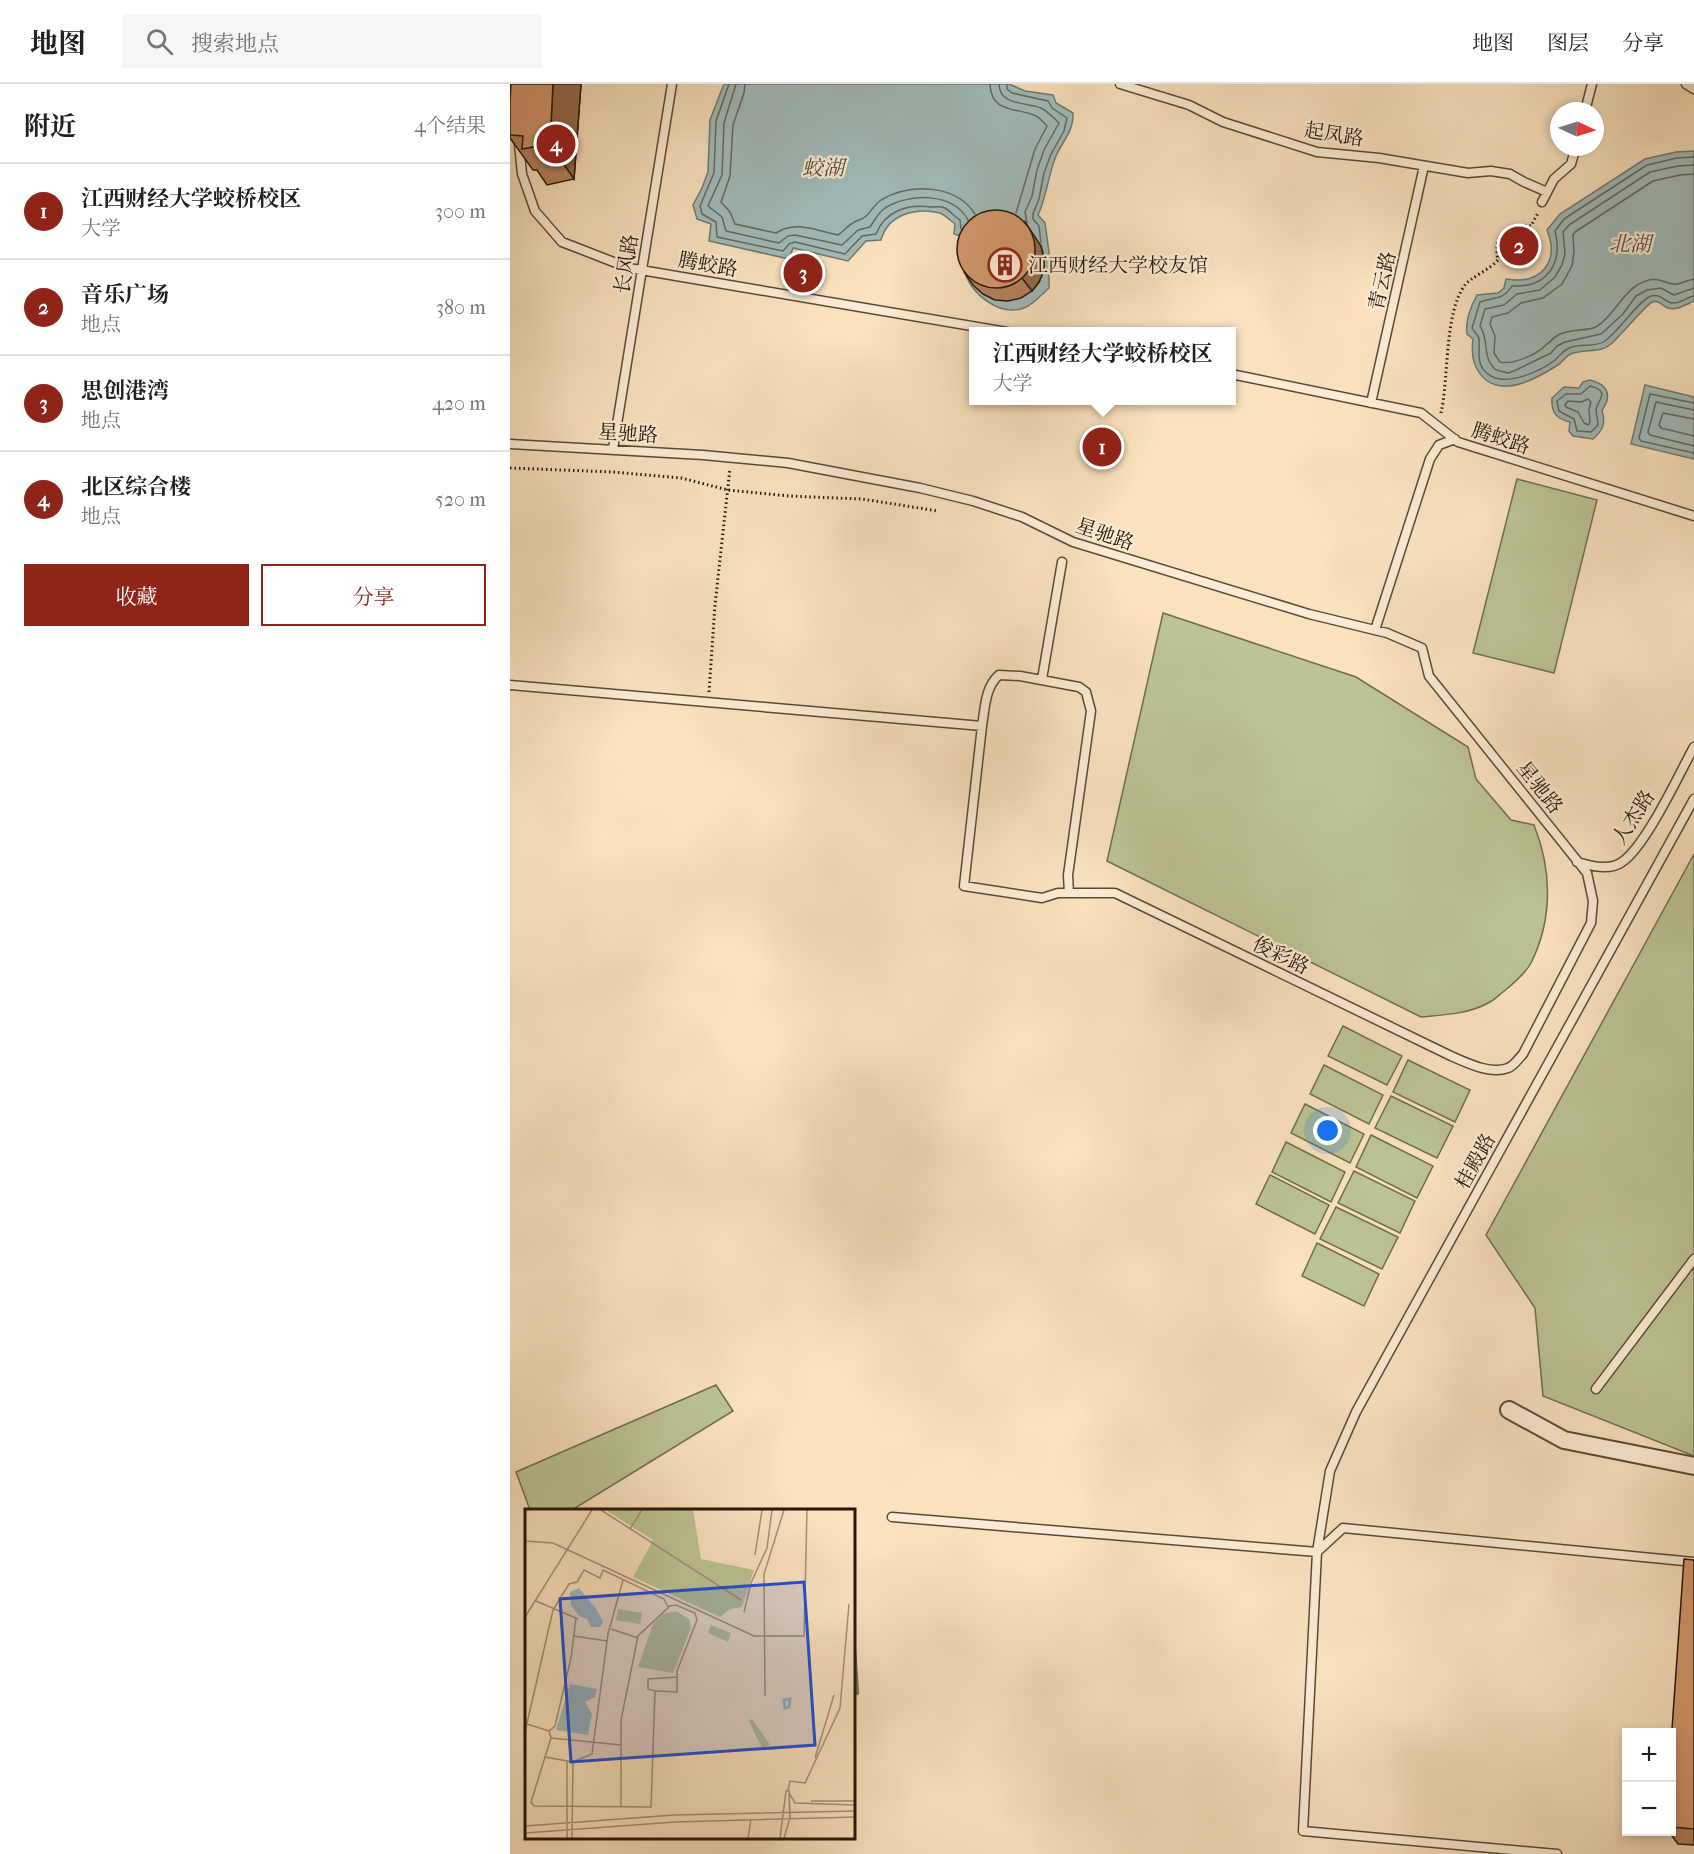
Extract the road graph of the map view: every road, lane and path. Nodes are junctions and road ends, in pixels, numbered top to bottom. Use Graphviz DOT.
graph roads {
  1 [pos="672,84"];
  2 [pos="1120,84"];
  3 [pos="1592,84"];
  4 [pos="1686,84"];
  5 [pos="1694,89"];
  6 [pos="1587,102"];
  7 [pos="518,138"];
  8 [pos="1573,156"];
  9 [pos="1424,166"];
  10 [pos="1547,192"];
  11 [pos="1542,202"];
  12 [pos="642,270"];
  13 [pos="978,327"];
  14 [pos="1236,375"];
  15 [pos="1371,403"];
  16 [pos="1438,426"];
  17 [pos="1455,439"];
  18 [pos="510,444"];
  19 [pos="613,449"];
  20 [pos="731,458"];
  21 [pos="510,468"];
  22 [pos="728,490"];
  23 [pos="938,511"];
  24 [pos="1694,516"];
  25 [pos="1062,562"];
  26 [pos="1375,630"];
  27 [pos="1042,679"];
  28 [pos="510,685"];
  29 [pos="708,702"];
  30 [pos="982,726"];
  31 [pos="1694,747"];
  32 [pos="1694,799"];
  33 [pos="1577,862"];
  34 [pos="1069,893"];
  35 [pos="1694,1259"];
  36 [pos="1596,1389"];
  37 [pos="1509,1410"];
  38 [pos="1694,1466"];
  39 [pos="892,1517"];
  40 [pos="1317,1552"];
  41 [pos="1694,1562"];
  42 [pos="1557,1854"];
  1 -- 12 [label="lane, 长风路"];
  2 -- 9 [label="lane, 起凤路"];
  3 -- 6 [label="lane"];
  4 -- 5 [label="lane"];
  7 -- 12 [label="lane, 腾蛟路"];
  8 -- 10 [label="lane"];
  9 -- 10 [label="lane, 起凤路"];
  9 -- 15 [label="lane, 青云路"];
  10 -- 11 [label="lane"];
  11 -- 16 [label="path"];
  12 -- 13 [label="lane, 腾蛟路"];
  12 -- 19 [label="lane, 长风路"];
  14 -- 15 [label="lane, 腾蛟路"];
  15 -- 16 [label="lane, 腾蛟路"];
  16 -- 17 [label="lane, 腾蛟路"];
  17 -- 24 [label="lane, 腾蛟路"];
  17 -- 26 [label="lane"];
  18 -- 19 [label="lane, 星驰路"];
  19 -- 20 [label="lane, 星驰路"];
  20 -- 22 [label="path"];
  20 -- 26 [label="lane, 星驰路"];
  21 -- 22 [label="path"];
  22 -- 23 [label="path"];
  22 -- 29 [label="path"];
  25 -- 27 [label="lane"];
  26 -- 33 [label="lane, 星驰路"];
  27 -- 30 [label="lane"];
  27 -- 34 [label="lane"];
  28 -- 29 [label="lane"];
  29 -- 30 [label="lane"];
  30 -- 34 [label="lane, 俊彩路"];
  31 -- 33 [label="lane, 人杰路"];
  32 -- 40 [label="lane, 桂殿路"];
  33 -- 34 [label="lane, 俊彩路"];
  35 -- 36 [label="lane"];
  37 -- 38 [label="street"];
  39 -- 40 [label="lane"];
  40 -- 41 [label="lane"];
  40 -- 42 [label="lane, 桂殿路"];
}
